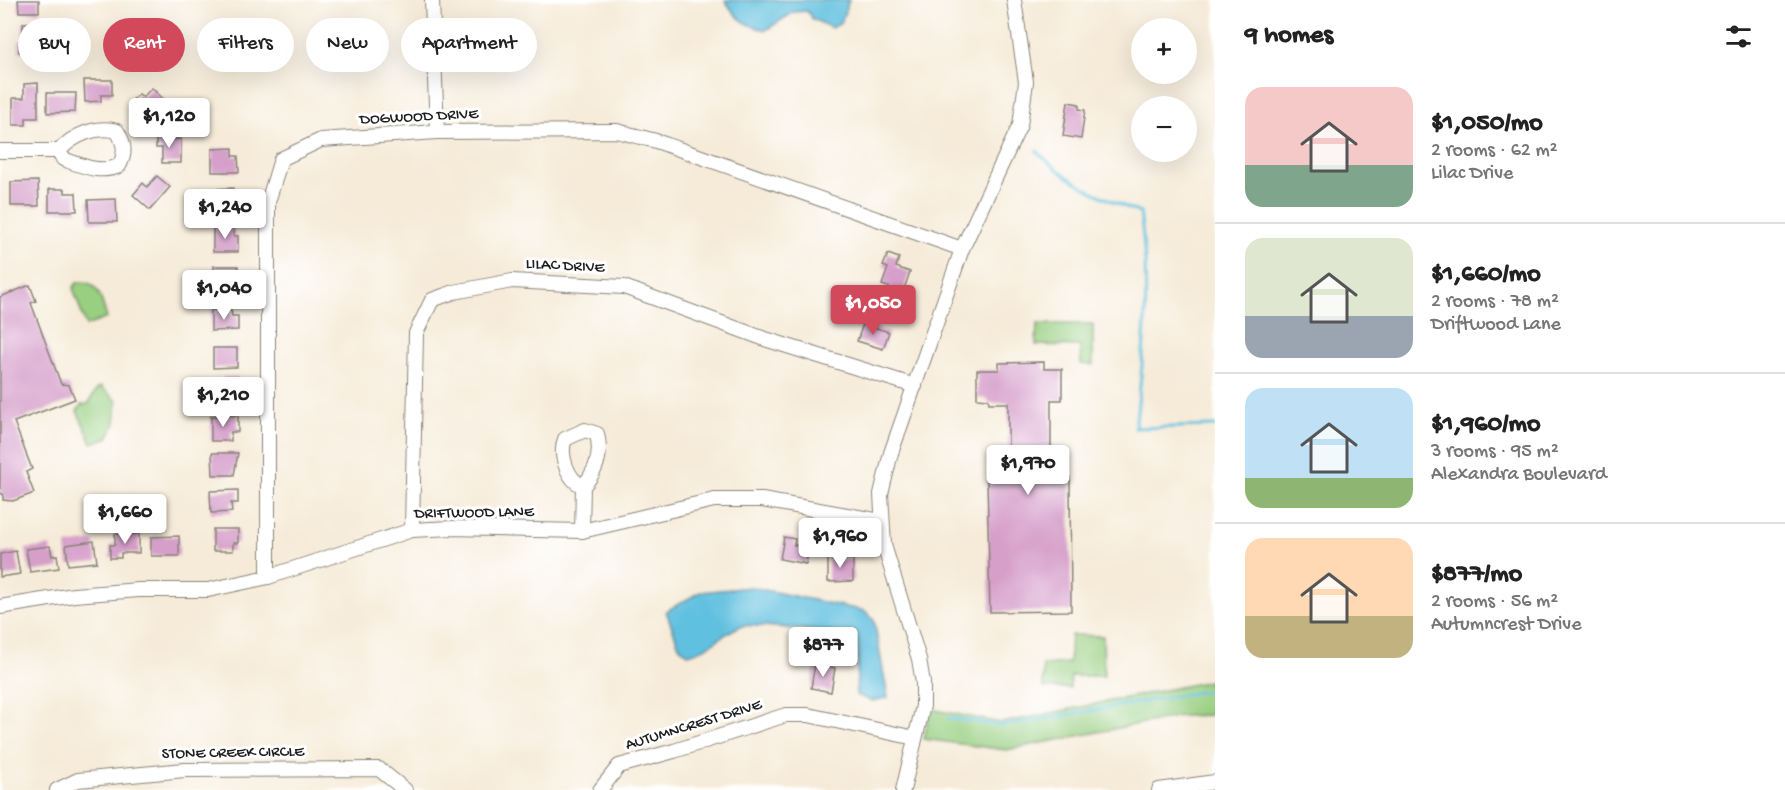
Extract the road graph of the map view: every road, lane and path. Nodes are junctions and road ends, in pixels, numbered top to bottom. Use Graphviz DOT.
graph roads {
  1 [pos="432,0"];
  2 [pos="1014,0"];
  3 [pos="437,132"];
  4 [pos="0,151"];
  5 [pos="59,151"];
  6 [pos="962,249"];
  7 [pos="915,386"];
  8 [pos="583,486"];
  9 [pos="881,521"];
  10 [pos="412,530"];
  11 [pos="582,531"];
  12 [pos="268,577"];
  13 [pos="0,607"];
  14 [pos="915,738"];
  15 [pos="1215,782"];
  16 [pos="57,790"];
  17 [pos="405,790"];
  18 [pos="600,790"];
  19 [pos="903,790"];
  20 [pos="1159,790"];
  1 -- 3 [label="street"];
  2 -- 6 [label="street"];
  3 -- 6 [label="street, DOGWOOD DRIVE"];
  3 -- 12 [label="street, DOGWOOD DRIVE"];
  4 -- 5 [label="street"];
  5 -- 5 [label="street"];
  6 -- 7 [label="street"];
  7 -- 9 [label="street"];
  7 -- 10 [label="street, LILAC DRIVE"];
  8 -- 11 [label="street"];
  9 -- 11 [label="street, DRIFTWOOD LANE"];
  9 -- 14 [label="street"];
  10 -- 11 [label="street, DRIFTWOOD LANE"];
  10 -- 12 [label="street, DRIFTWOOD LANE"];
  12 -- 13 [label="street, DRIFTWOOD LANE"];
  14 -- 18 [label="street, AUTUMNCREST DRIVE"];
  14 -- 19 [label="street"];
  15 -- 20 [label="street"];
  16 -- 17 [label="street, STONE CREEK CIRCLE"];
}
